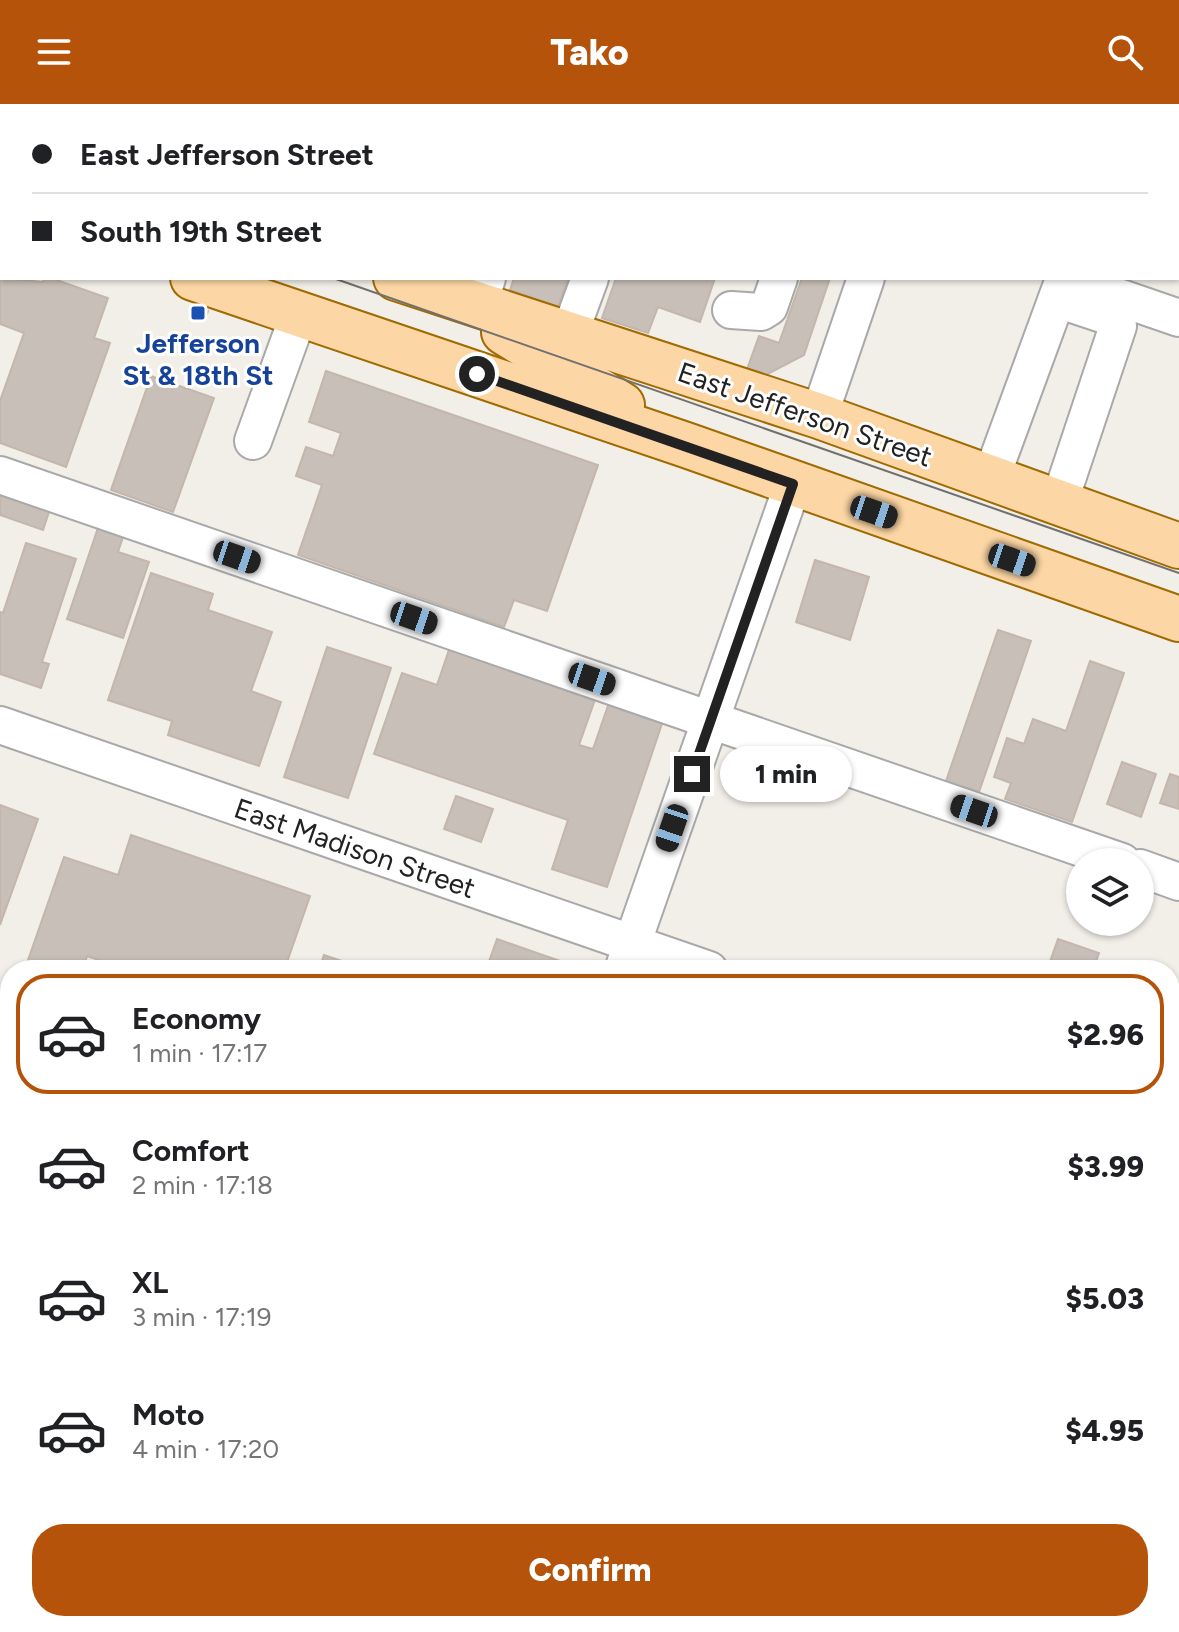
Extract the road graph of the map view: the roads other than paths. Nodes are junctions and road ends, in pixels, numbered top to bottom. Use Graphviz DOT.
graph roads {
  1 [pos="199,280"];
  2 [pos="589,280"];
  3 [pos="778,280"];
  4 [pos="865,280"];
  5 [pos="413,284"];
  6 [pos="1061,285"];
  7 [pos="483,292"];
  8 [pos="731,310"];
  9 [pos="299,314"];
  10 [pos="1179,318"];
  11 [pos="569,335"];
  12 [pos="819,416"];
  13 [pos="253,441"];
  14 [pos="686,445"];
  15 [pos="0,475"];
  16 [pos="991,478"];
  17 [pos="793,484"];
  18 [pos="1059,503"];
  19 [pos="1179,546"];
  20 [pos="1179,619"];
  21 [pos="711,720"];
  22 [pos="0,725"];
  23 [pos="1081,848"];
  24 [pos="1154,873"];
  25 [pos="1179,882"];
  26 [pos="628,957"];
  1 -- 9 [label="main road, East Jefferson Street"];
  2 -- 11 [label="street"];
  3 -- 8 [label="street"];
  4 -- 12 [label="street"];
  5 -- 7 [label="main road, East Jefferson Street"];
  5 -- 14 [label="main road, East Jefferson Street"];
  6 -- 10 [label="street"];
  6 -- 16 [label="street"];
  6 -- 18 [label="street"];
  7 -- 11 [label="main road, East Jefferson Street"];
  9 -- 13 [label="street"];
  9 -- 14 [label="main road, East Jefferson Street"];
  11 -- 12 [label="main road, East Jefferson Street"];
  12 -- 16 [label="main road, East Jefferson Street"];
  14 -- 17 [label="main road, East Jefferson Street"];
  15 -- 21 [label="street"];
  16 -- 18 [label="main road, East Jefferson Street"];
  17 -- 20 [label="main road, East Jefferson Street"];
  17 -- 21 [label="street"];
  18 -- 19 [label="main road, East Jefferson Street"];
  21 -- 23 [label="street"];
  21 -- 26 [label="street"];
  22 -- 26 [label="street, East Madison Street"];
  24 -- 25 [label="street"];
}
